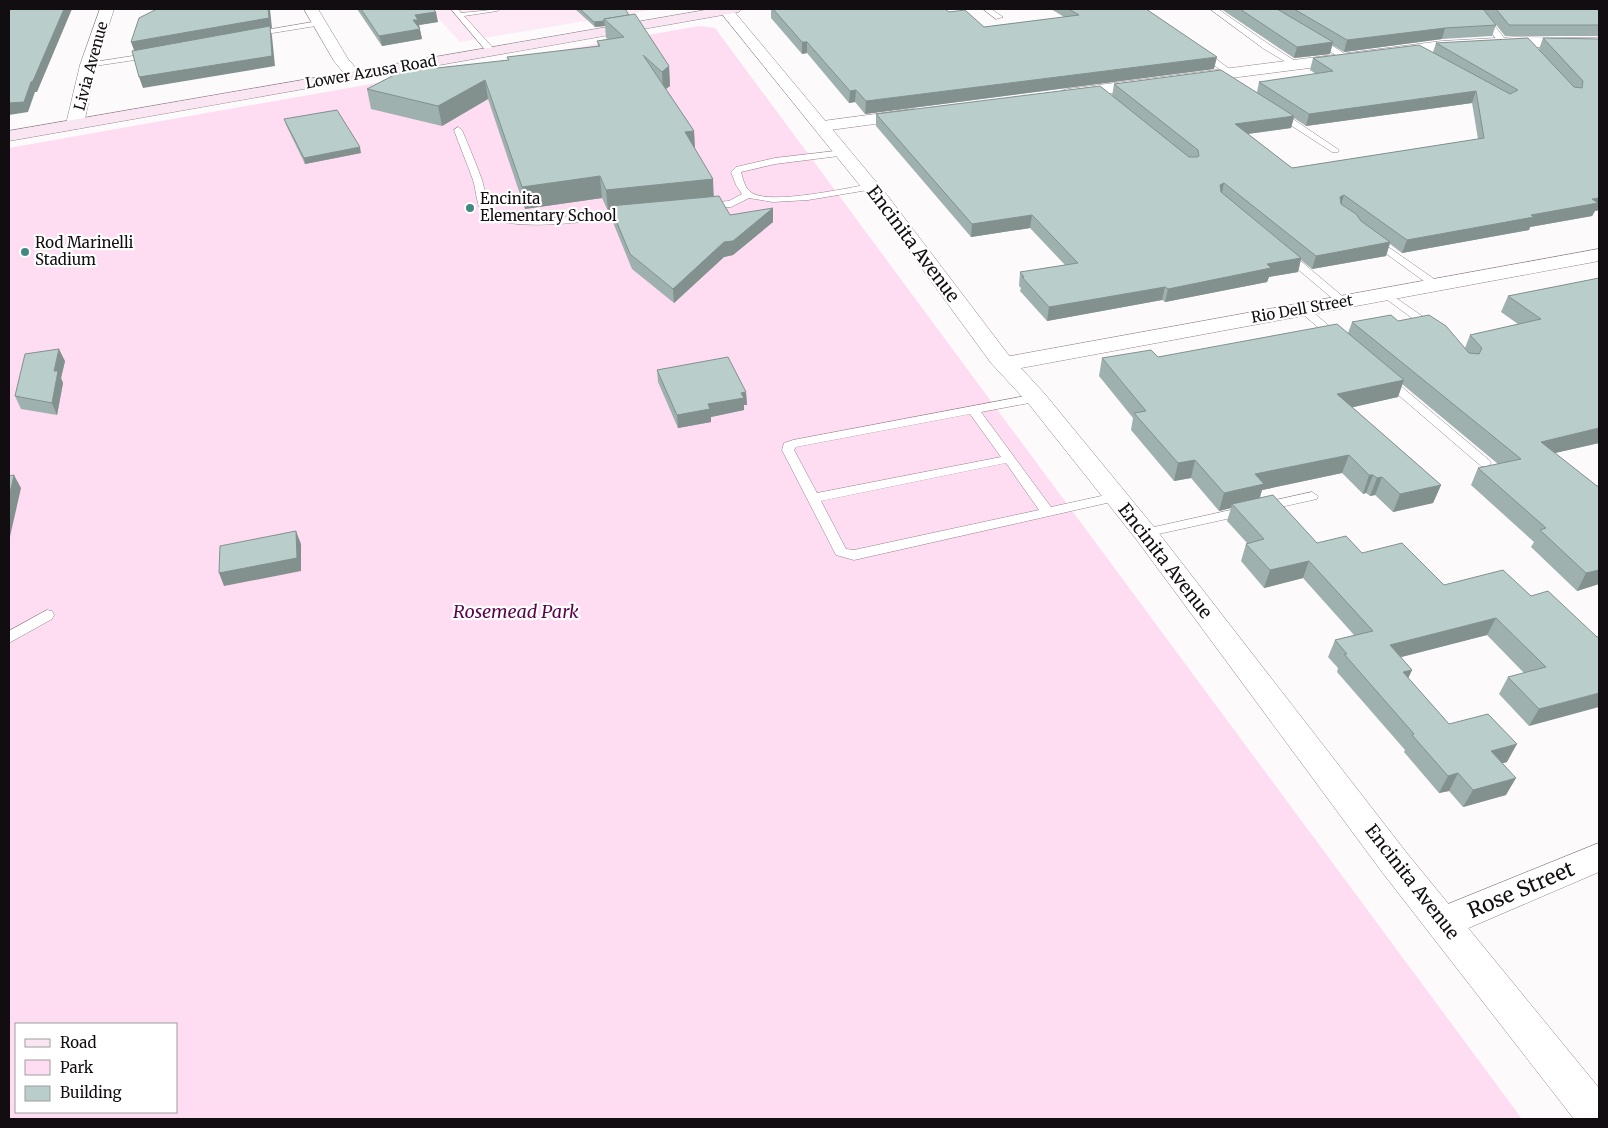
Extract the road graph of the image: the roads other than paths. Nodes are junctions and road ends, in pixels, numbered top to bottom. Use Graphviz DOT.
graph roads {
  1 [pos="107,9"];
  2 [pos="311,9"];
  3 [pos="497,9"];
  4 [pos="728,9"];
  5 [pos="987,9"];
  6 [pos="1214,9"];
  7 [pos="1477,9"];
  8 [pos="456,12"];
  9 [pos="999,17"];
  10 [pos="320,23"];
  11 [pos="1306,33"];
  12 [pos="244,35"];
  13 [pos="1503,42"];
  14 [pos="1599,43"];
  15 [pos="1192,46"];
  16 [pos="1413,49"];
  17 [pos="491,51"];
  18 [pos="160,54"];
  19 [pos="1347,58"];
  20 [pos="1430,59"];
  21 [pos="88,64"];
  22 [pos="1296,64"];
  23 [pos="354,75"];
  24 [pos="1225,76"];
  25 [pos="1048,97"];
  26 [pos="1268,107"];
  27 [pos="931,112"];
  28 [pos="75,124"];
  29 [pos="823,126"];
  30 [pos="458,130"];
  31 [pos="9,136"];
  32 [pos="1335,150"];
  33 [pos="844,153"];
  34 [pos="871,187"];
  35 [pos="748,195"];
  36 [pos="696,208"];
  37 [pos="638,213"];
  38 [pos="1369,236"];
  39 [pos="1275,245"];
  40 [pos="1599,255"];
  41 [pos="1436,285"];
  42 [pos="1386,294"];
  43 [pos="1343,302"];
  44 [pos="1303,309"];
  45 [pos="1441,334"];
  46 [pos="1348,348"];
  47 [pos="1005,364"];
  48 [pos="1379,373"];
  49 [pos="1036,398"];
  50 [pos="974,411"];
  51 [pos="1009,459"];
  52 [pos="1485,463"];
  53 [pos="1312,496"];
  54 [pos="1115,497"];
  55 [pos="813,498"];
  56 [pos="1048,512"];
  57 [pos="1145,533"];
  58 [pos="46,615"];
  59 [pos="9,638"];
  60 [pos="1599,857"];
  61 [pos="1444,922"];
  62 [pos="1599,1119"];
  1 -- 21 [label="street, Livia Avenue"];
  2 -- 10 [label="street"];
  3 -- 8 [label="lane"];
  4 -- 17 [label="main road, Lower Azusa Road"];
  4 -- 29 [label="street, Encinita Avenue"];
  5 -- 9 [label="lane"];
  6 -- 22 [label="lane"];
  7 -- 13 [label="lane"];
  8 -- 17 [label="lane"];
  10 -- 12 [label="lane"];
  10 -- 23 [label="street"];
  11 -- 19 [label="lane"];
  13 -- 14 [label="street"];
  13 -- 16 [label="street"];
  15 -- 24 [label="lane"];
  16 -- 19 [label="street"];
  16 -- 20 [label="lane"];
  17 -- 23 [label="main road, Lower Azusa Road"];
  18 -- 21 [label="lane"];
  19 -- 22 [label="street"];
  21 -- 28 [label="street, Livia Avenue"];
  22 -- 24 [label="street"];
  23 -- 28 [label="main road, Lower Azusa Road"];
  24 -- 25 [label="street"];
  26 -- 32 [label="lane"];
  27 -- 29 [label="street"];
  28 -- 31 [label="main road, Lower Azusa Road"];
  29 -- 33 [label="street, Encinita Avenue"];
  30 -- 37 [label="lane"];
  33 -- 34 [label="street, Encinita Avenue"];
  33 -- 35 [label="lane"];
  34 -- 35 [label="lane"];
  34 -- 47 [label="street, Encinita Avenue"];
  35 -- 36 [label="lane"];
  38 -- 41 [label="lane"];
  39 -- 43 [label="lane"];
  40 -- 41 [label="street, Rio Dell Street"];
  41 -- 42 [label="street, Rio Dell Street"];
  42 -- 43 [label="street, Rio Dell Street"];
  42 -- 45 [label="lane"];
  43 -- 44 [label="street, Rio Dell Street"];
  44 -- 46 [label="lane"];
  44 -- 47 [label="street, Rio Dell Street"];
  47 -- 49 [label="street, Encinita Avenue"];
  48 -- 52 [label="lane"];
  49 -- 50 [label="lane"];
  49 -- 54 [label="street, Encinita Avenue"];
  50 -- 51 [label="lane"];
  50 -- 55 [label="lane"];
  51 -- 55 [label="lane"];
  51 -- 56 [label="lane"];
  53 -- 57 [label="lane"];
  54 -- 56 [label="lane"];
  54 -- 57 [label="street, Encinita Avenue"];
  55 -- 56 [label="lane"];
  57 -- 61 [label="street, Encinita Avenue"];
  58 -- 59 [label="lane"];
  60 -- 61 [label="street, Rose Street"];
  61 -- 62 [label="street, Encinita Avenue"];
}
